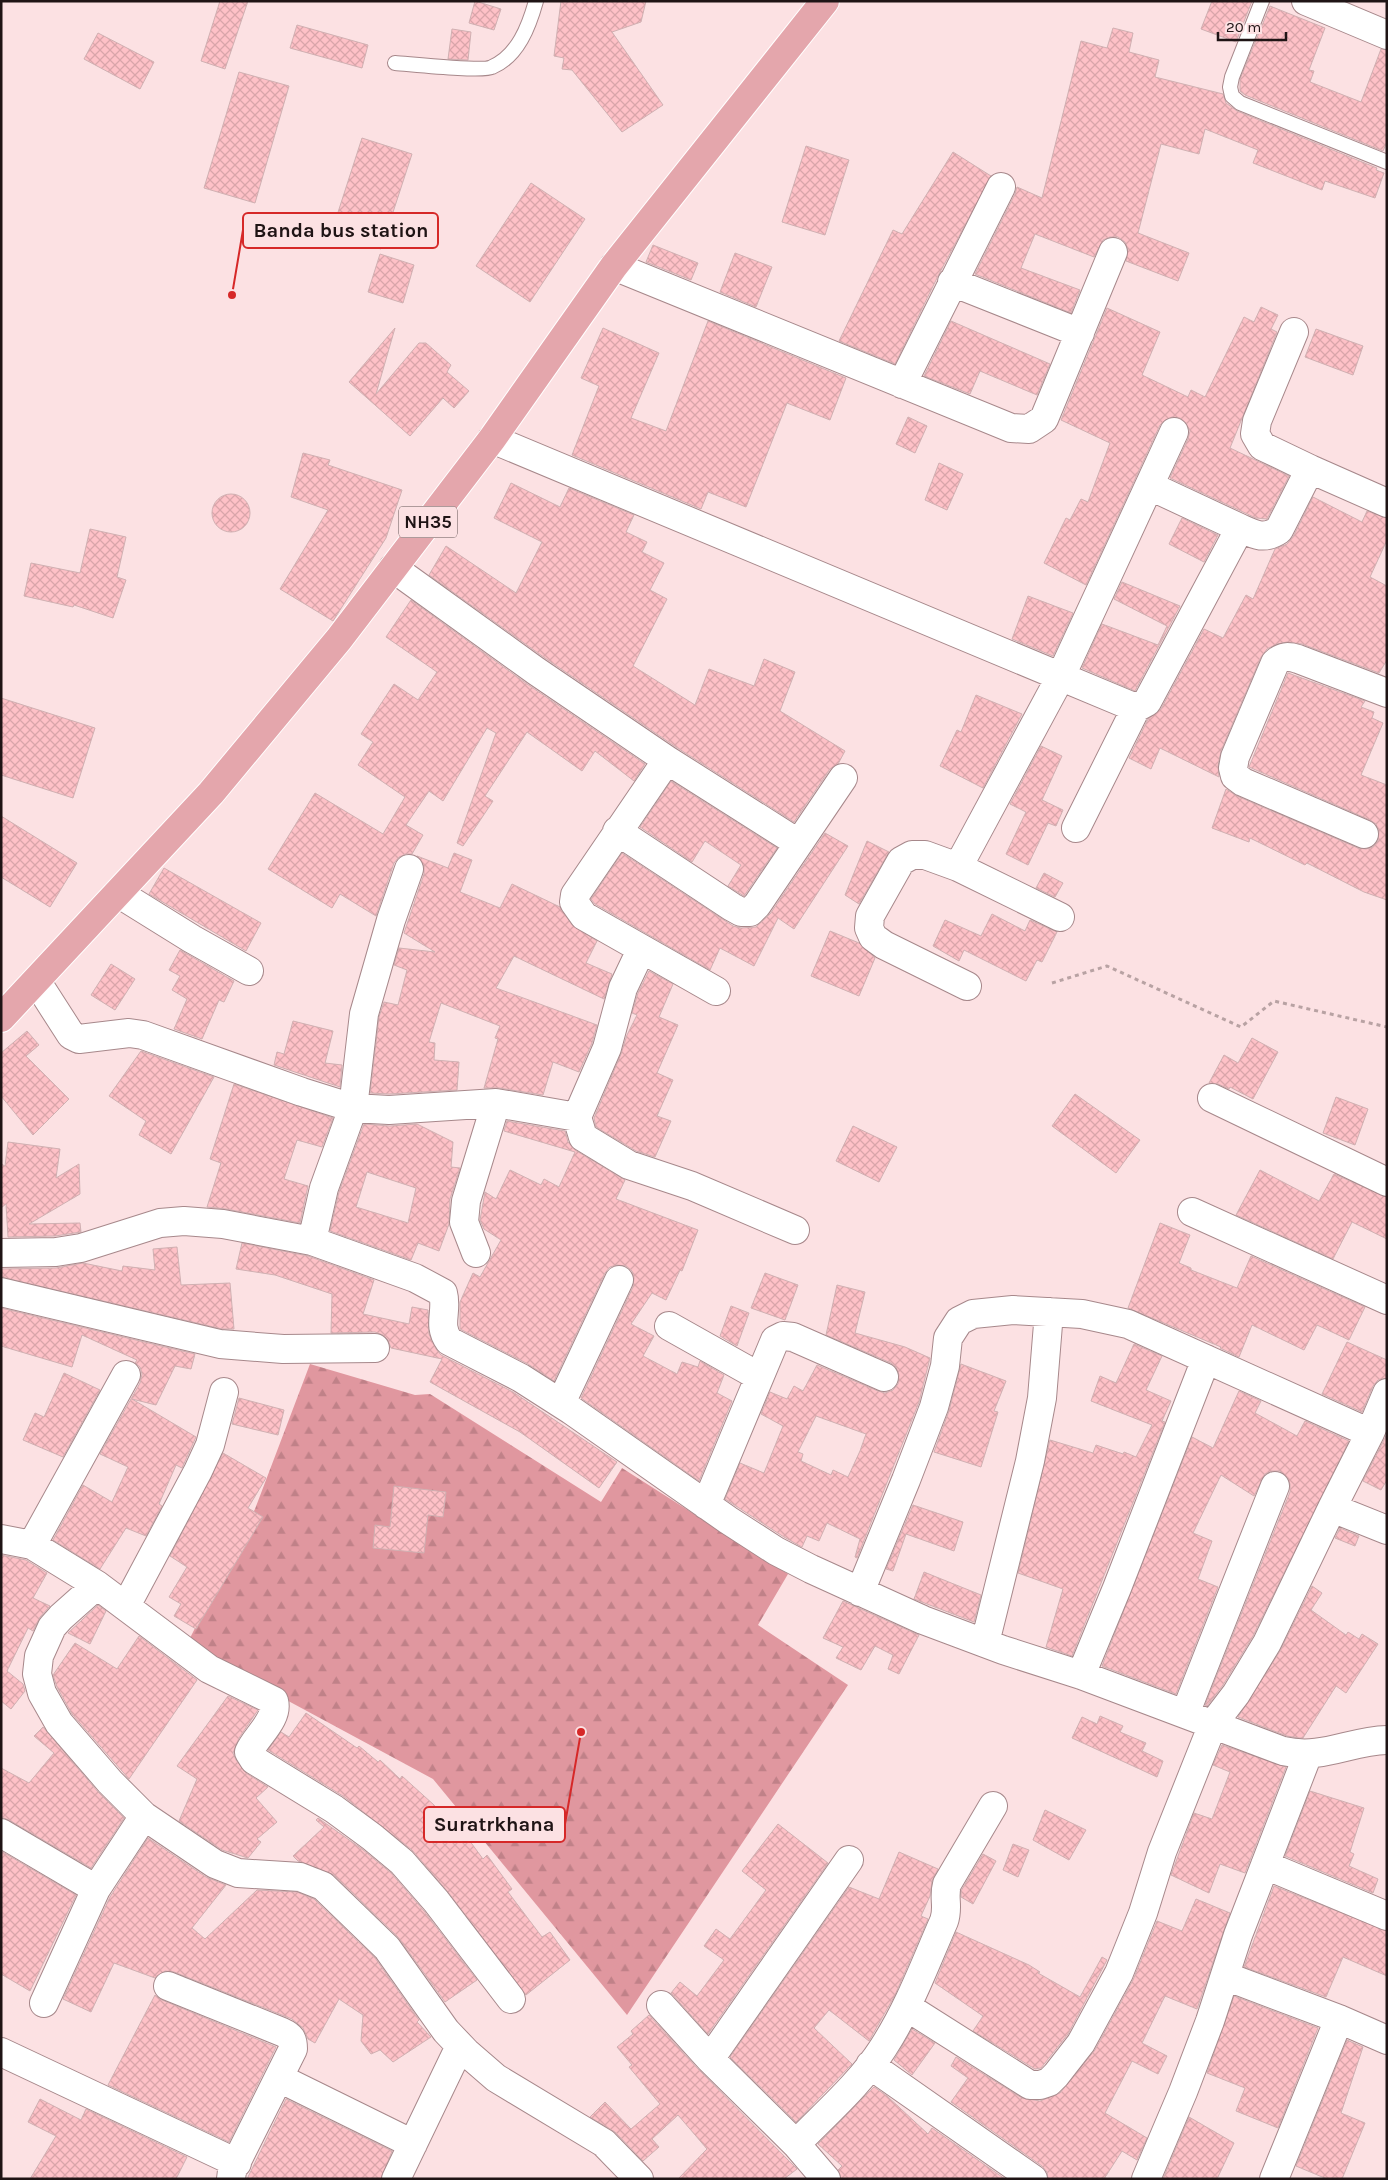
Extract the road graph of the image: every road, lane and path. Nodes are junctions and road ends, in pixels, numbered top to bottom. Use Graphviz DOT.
graph roads {
  1 [pos="536,1"];
  2 [pos="825,1"];
  3 [pos="1262,1"];
  4 [pos="1306,1"];
  5 [pos="1387,35"];
  6 [pos="395,63"];
  7 [pos="1387,162"];
  8 [pos="1001,187"];
  9 [pos="1113,252"];
  10 [pos="614,266"];
  11 [pos="952,282"];
  12 [pos="1294,332"];
  13 [pos="1080,333"];
  14 [pos="902,384"];
  15 [pos="1174,432"];
  16 [pos="492,439"];
  17 [pos="1310,469"];
  18 [pos="1150,486"];
  19 [pos="1387,503"];
  20 [pos="1240,528"];
  21 [pos="393,568"];
  22 [pos="1061,676"];
  23 [pos="1387,693"];
  24 [pos="1136,708"];
  25 [pos="666,760"];
  26 [pos="843,778"];
  27 [pos="1076,828"];
  28 [pos="617,831"];
  29 [pos="1364,834"];
  30 [pos="798,843"];
  31 [pos="958,867"];
  32 [pos="409,869"];
  33 [pos="118,893"];
  34 [pos="1060,917"];
  35 [pos="641,950"];
  36 [pos="249,971"];
  37 [pos="36,982"];
  38 [pos="1052,983"];
  39 [pos="967,986"];
  40 [pos="716,991"];
  41 [pos="1,1018"];
  42 [pos="1387,1027"];
  43 [pos="1212,1098"];
  44 [pos="496,1103"];
  45 [pos="353,1108"];
  46 [pos="577,1117"];
  47 [pos="1387,1182"];
  48 [pos="1192,1212"];
  49 [pos="795,1230"];
  50 [pos="312,1241"];
  51 [pos="1,1253"];
  52 [pos="476,1253"];
  53 [pos="619,1280"];
  54 [pos="1,1292"];
  55 [pos="1387,1300"];
  56 [pos="1049,1312"];
  57 [pos="669,1326"];
  58 [pos="375,1348"];
  59 [pos="1206,1359"];
  60 [pos="126,1374"];
  61 [pos="758,1376"];
  62 [pos="884,1377"];
  63 [pos="224,1392"];
  64 [pos="1387,1393"];
  65 [pos="561,1403"];
  66 [pos="1370,1433"];
  67 [pos="1275,1486"];
  68 [pos="706,1505"];
  69 [pos="1332,1508"];
  70 [pos="1387,1530"];
  71 [pos="1,1539"];
  72 [pos="32,1545"];
  73 [pos="98,1585"];
  74 [pos="860,1592"];
  75 [pos="126,1606"];
  76 [pos="984,1643"];
  77 [pos="1081,1675"];
  78 [pos="1185,1714"];
  79 [pos="1213,1724"];
  80 [pos="1387,1740"];
  81 [pos="1308,1754"];
  82 [pos="993,1806"];
  83 [pos="144,1816"];
  84 [pos="1,1833"];
  85 [pos="849,1860"];
  86 [pos="1265,1865"];
  87 [pos="96,1889"];
  88 [pos="1387,1916"];
  89 [pos="1225,1976"];
  90 [pos="168,1986"];
  91 [pos="511,1999"];
  92 [pos="44,2003"];
  93 [pos="661,2006"];
  94 [pos="907,2007"];
  95 [pos="1339,2019"];
  96 [pos="1387,2040"];
  97 [pos="460,2046"];
  98 [pos="1,2052"];
  99 [pos="710,2059"];
  100 [pos="870,2065"];
  101 [pos="279,2078"];
  102 [pos="413,2144"];
  103 [pos="796,2144"];
  104 [pos="234,2171"];
  105 [pos="396,2179"];
  106 [pos="639,2179"];
  107 [pos="826,2179"];
  108 [pos="1033,2179"];
  109 [pos="1146,2179"];
  110 [pos="1274,2179"];
  1 -- 6 [label="lane"];
  2 -- 10 [label="highway, NH35"];
  3 -- 7 [label="lane"];
  4 -- 5 [label="street"];
  8 -- 11 [label="street"];
  9 -- 13 [label="street"];
  10 -- 14 [label="street"];
  10 -- 16 [label="highway, NH35"];
  11 -- 13 [label="street"];
  11 -- 14 [label="street"];
  12 -- 17 [label="street"];
  13 -- 14 [label="street"];
  15 -- 18 [label="street"];
  16 -- 21 [label="highway, NH35"];
  16 -- 22 [label="street"];
  17 -- 19 [label="street"];
  17 -- 20 [label="street"];
  18 -- 20 [label="street"];
  18 -- 22 [label="street"];
  20 -- 24 [label="street"];
  21 -- 25 [label="street"];
  21 -- 33 [label="highway, NH35"];
  22 -- 24 [label="street"];
  22 -- 31 [label="street"];
  23 -- 29 [label="street"];
  24 -- 27 [label="street"];
  25 -- 28 [label="street"];
  25 -- 30 [label="street"];
  26 -- 30 [label="street"];
  28 -- 30 [label="street"];
  28 -- 35 [label="street"];
  31 -- 34 [label="street"];
  31 -- 39 [label="street"];
  32 -- 45 [label="street"];
  33 -- 36 [label="street"];
  33 -- 37 [label="highway, NH35"];
  35 -- 40 [label="street"];
  35 -- 46 [label="street"];
  37 -- 41 [label="highway, NH35"];
  37 -- 45 [label="street"];
  38 -- 42 [label="path"];
  43 -- 47 [label="street"];
  44 -- 45 [label="street"];
  44 -- 46 [label="street"];
  44 -- 52 [label="street"];
  45 -- 50 [label="street"];
  46 -- 49 [label="street"];
  48 -- 55 [label="street"];
  50 -- 51 [label="street"];
  50 -- 65 [label="street"];
  53 -- 65 [label="street"];
  54 -- 58 [label="street"];
  56 -- 59 [label="street"];
  56 -- 74 [label="street"];
  56 -- 76 [label="street"];
  57 -- 61 [label="street"];
  59 -- 66 [label="street"];
  59 -- 77 [label="street"];
  60 -- 72 [label="street"];
  61 -- 62 [label="street"];
  61 -- 68 [label="street"];
  63 -- 75 [label="street"];
  64 -- 66 [label="street"];
  65 -- 68 [label="street"];
  66 -- 69 [label="street"];
  67 -- 78 [label="street"];
  68 -- 74 [label="street"];
  69 -- 70 [label="street"];
  69 -- 79 [label="street"];
  71 -- 72 [label="street"];
  72 -- 73 [label="street"];
  73 -- 75 [label="street"];
  73 -- 83 [label="street"];
  74 -- 76 [label="street"];
  75 -- 91 [label="street"];
  76 -- 77 [label="street"];
  77 -- 78 [label="street"];
  78 -- 79 [label="street"];
  79 -- 81 [label="street"];
  79 -- 94 [label="street"];
  80 -- 81 [label="street"];
  81 -- 86 [label="street"];
  82 -- 94 [label="street"];
  83 -- 87 [label="street"];
  83 -- 97 [label="street"];
  84 -- 87 [label="street"];
  85 -- 99 [label="street"];
  86 -- 88 [label="street"];
  86 -- 89 [label="street"];
  87 -- 92 [label="street"];
  89 -- 95 [label="street"];
  89 -- 109 [label="street"];
  90 -- 101 [label="street"];
  93 -- 99 [label="street"];
  94 -- 100 [label="street"];
  95 -- 96 [label="street"];
  95 -- 110 [label="street"];
  97 -- 102 [label="street"];
  97 -- 106 [label="street"];
  98 -- 104 [label="street"];
  99 -- 103 [label="street"];
  100 -- 103 [label="street"];
  100 -- 108 [label="street"];
  101 -- 102 [label="street"];
  101 -- 104 [label="street"];
  102 -- 105 [label="street"];
  103 -- 107 [label="street"];
}
